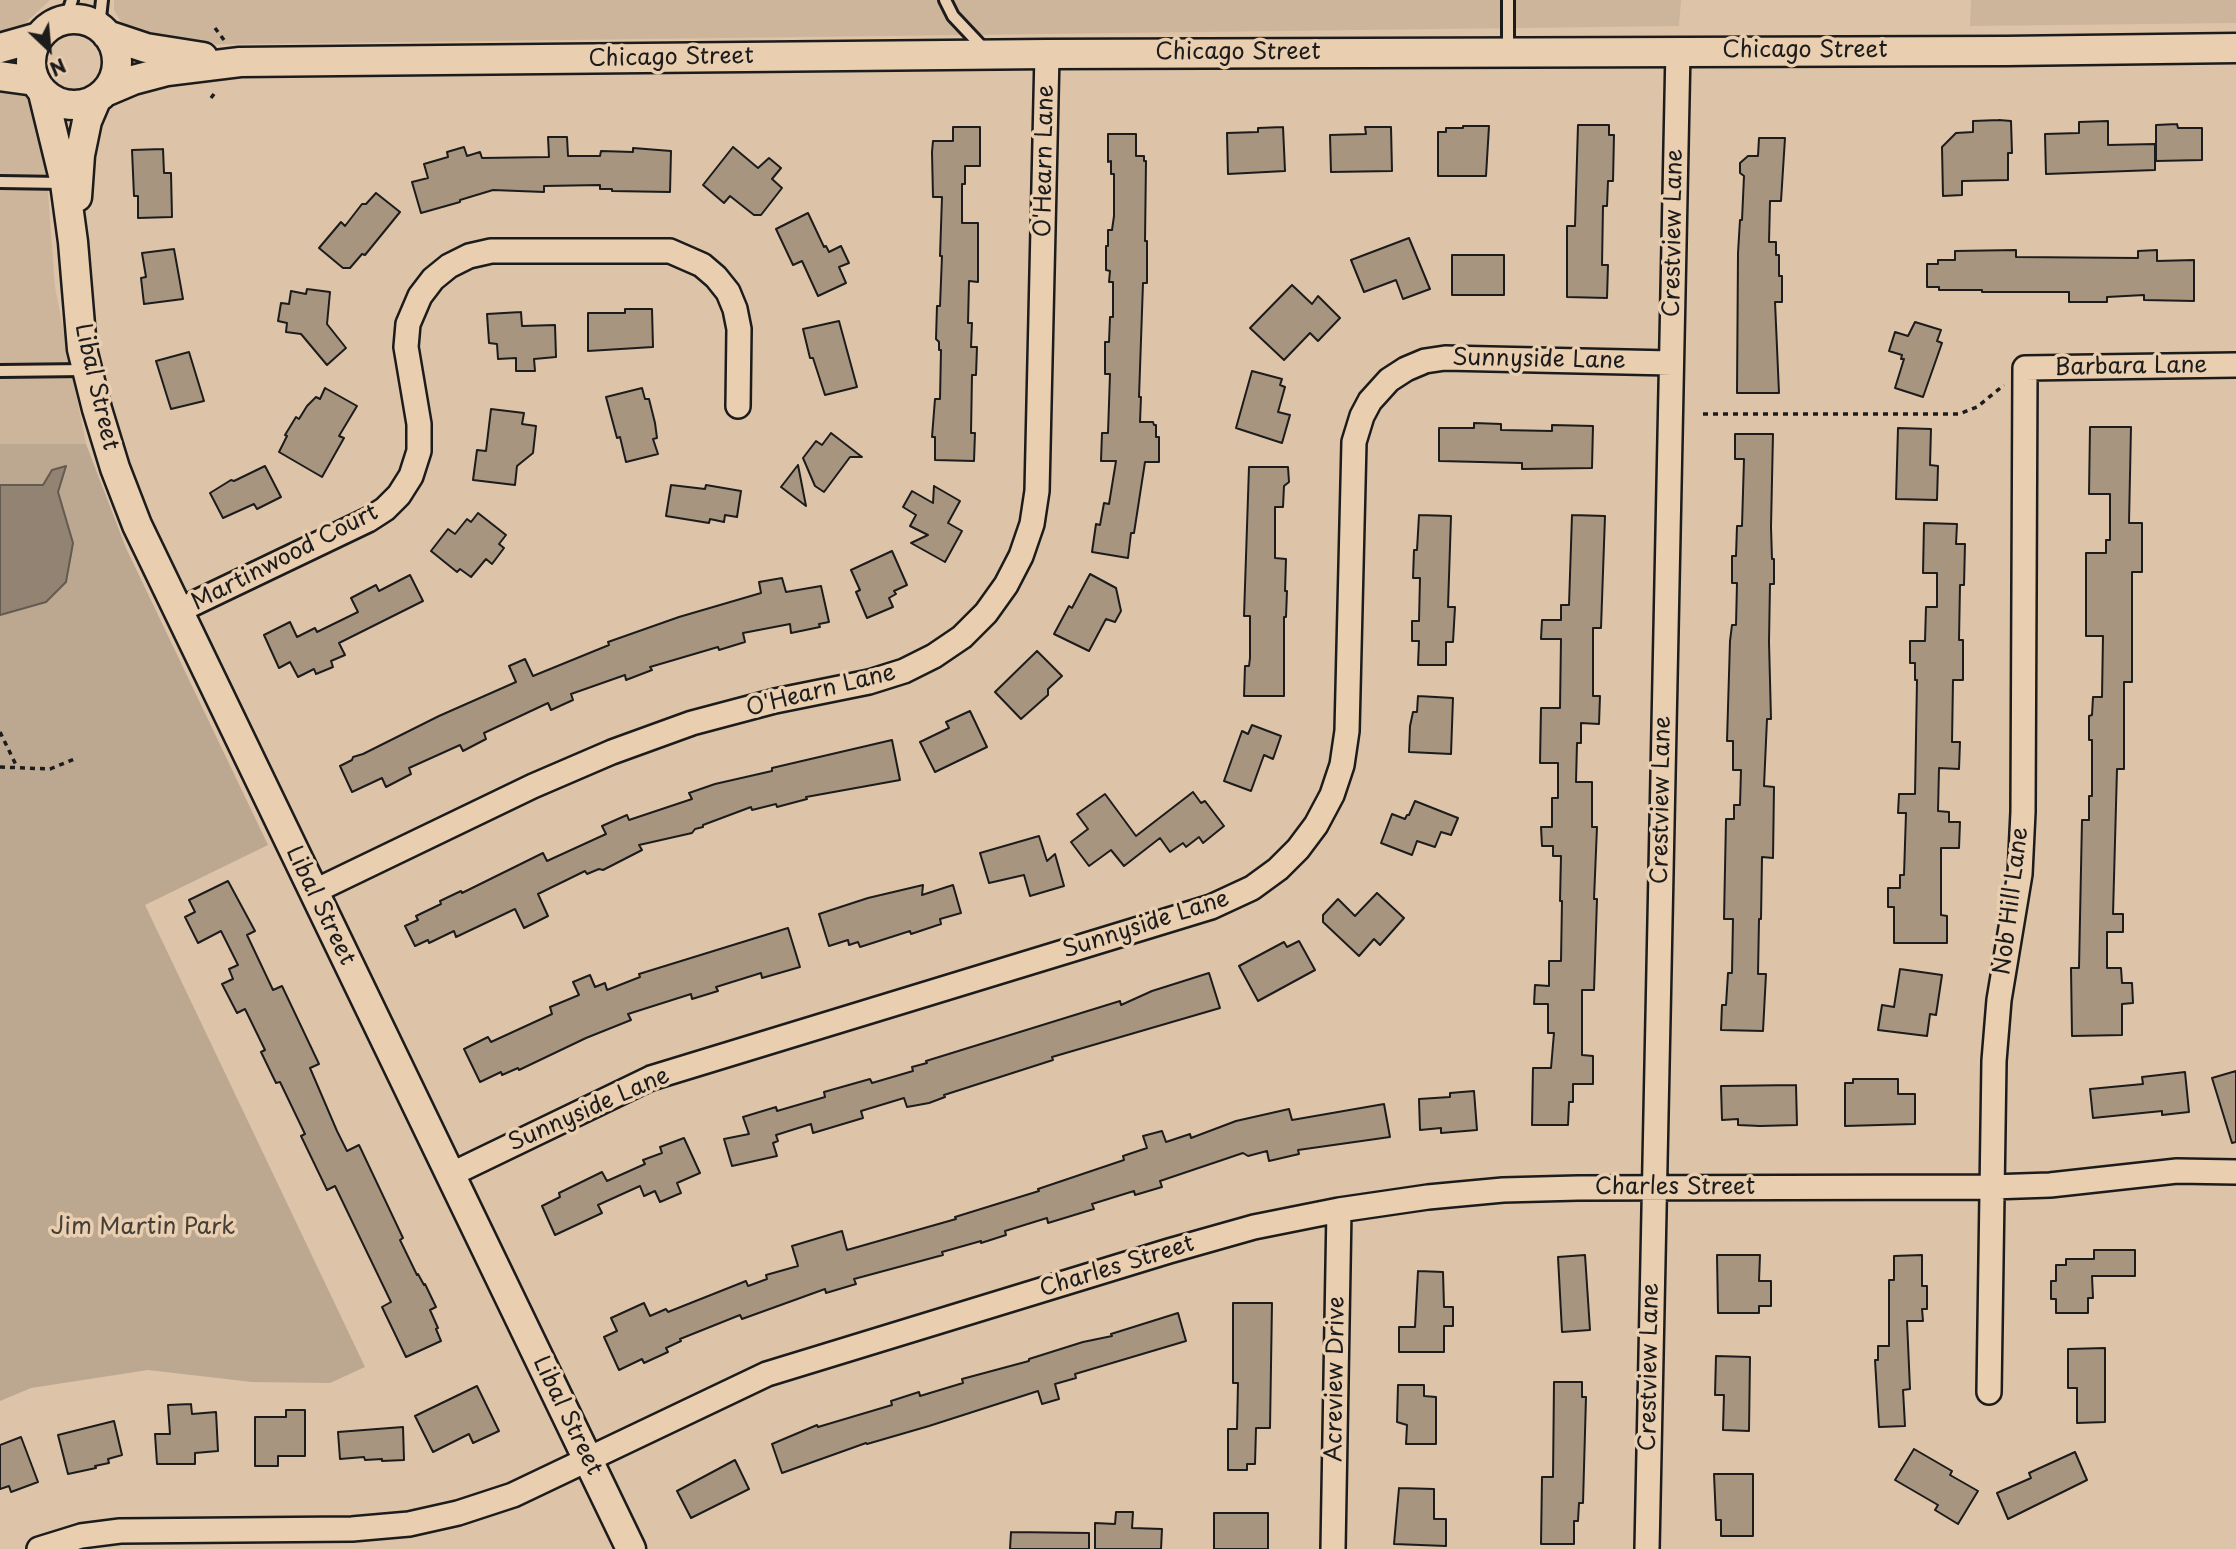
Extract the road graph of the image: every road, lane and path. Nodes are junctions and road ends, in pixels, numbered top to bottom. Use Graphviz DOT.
graph roads {
  1 [pos="72,0"];
  2 [pos="945,0"];
  3 [pos="1508,0"];
  4 [pos="103,21"];
  5 [pos="46,31"];
  6 [pos="0,48"];
  7 [pos="2236,48"];
  8 [pos="1678,50"];
  9 [pos="1508,51"];
  10 [pos="989,54"];
  11 [pos="1047,54"];
  12 [pos="240,62"];
  13 [pos="0,76"];
  14 [pos="39,87"];
  15 [pos="102,95"];
  16 [pos="0,182"];
  17 [pos="71,182"];
  18 [pos="1671,363"];
  19 [pos="2236,365"];
  20 [pos="2025,368"];
  21 [pos="87,370"];
  22 [pos="0,371"];
  23 [pos="738,406"];
  24 [pos="1703,414"];
  25 [pos="178,611"];
  26 [pos="0,732"];
  27 [pos="77,758"];
  28 [pos="0,767"];
  29 [pos="17,767"];
  30 [pos="313,892"];
  31 [pos="2236,1172"];
  32 [pos="450,1175"];
  33 [pos="1991,1187"];
  34 [pos="1654,1189"];
  35 [pos="1339,1210"];
  36 [pos="1989,1392"];
  37 [pos="588,1460"];
  38 [pos="39,1549"];
  39 [pos="631,1549"];
  40 [pos="1333,1549"];
  41 [pos="1647,1549"];
  1 -- 5 [label="lane"];
  2 -- 10 [label="lane"];
  3 -- 9 [label="lane"];
  4 -- 5 [label="street"];
  4 -- 12 [label="street, Chicago Street"];
  4 -- 15 [label="street"];
  5 -- 6 [label="street"];
  5 -- 14 [label="street"];
  7 -- 8 [label="street, Chicago Street"];
  8 -- 9 [label="street, Chicago Street"];
  8 -- 18 [label="street, Crestview Lane"];
  9 -- 11 [label="street, Chicago Street"];
  10 -- 11 [label="street, Chicago Street"];
  10 -- 12 [label="street, Chicago Street"];
  11 -- 30 [label="street, O'Hearn Lane"];
  12 -- 15 [label="street, Chicago Street"];
  13 -- 14 [label="street"];
  14 -- 15 [label="street"];
  14 -- 17 [label="street, Libal Street"];
  15 -- 17 [label="street, Libal Street"];
  16 -- 17 [label="lane"];
  17 -- 21 [label="street, Libal Street"];
  18 -- 32 [label="street, Sunnyside Lane"];
  18 -- 34 [label="street, Crestview Lane"];
  19 -- 20 [label="street, Barbara Lane"];
  20 -- 24 [label="path"];
  20 -- 33 [label="street, Nob Hill Lane"];
  21 -- 22 [label="lane"];
  21 -- 25 [label="street, Libal Street"];
  23 -- 25 [label="street, Martinwood Court"];
  25 -- 30 [label="street, Libal Street"];
  26 -- 29 [label="path"];
  27 -- 29 [label="path"];
  28 -- 29 [label="path"];
  30 -- 32 [label="street, Libal Street"];
  31 -- 33 [label="street, Charles Street"];
  32 -- 37 [label="street, Libal Street"];
  33 -- 34 [label="street, Charles Street"];
  33 -- 36 [label="street, Nob Hill Lane"];
  34 -- 35 [label="street, Charles Street"];
  34 -- 41 [label="street, Crestview Lane"];
  35 -- 37 [label="street, Charles Street"];
  35 -- 40 [label="street, Acreview Drive"];
  37 -- 38 [label="street, Charles Street"];
  37 -- 39 [label="street, Libal Street"];
}
